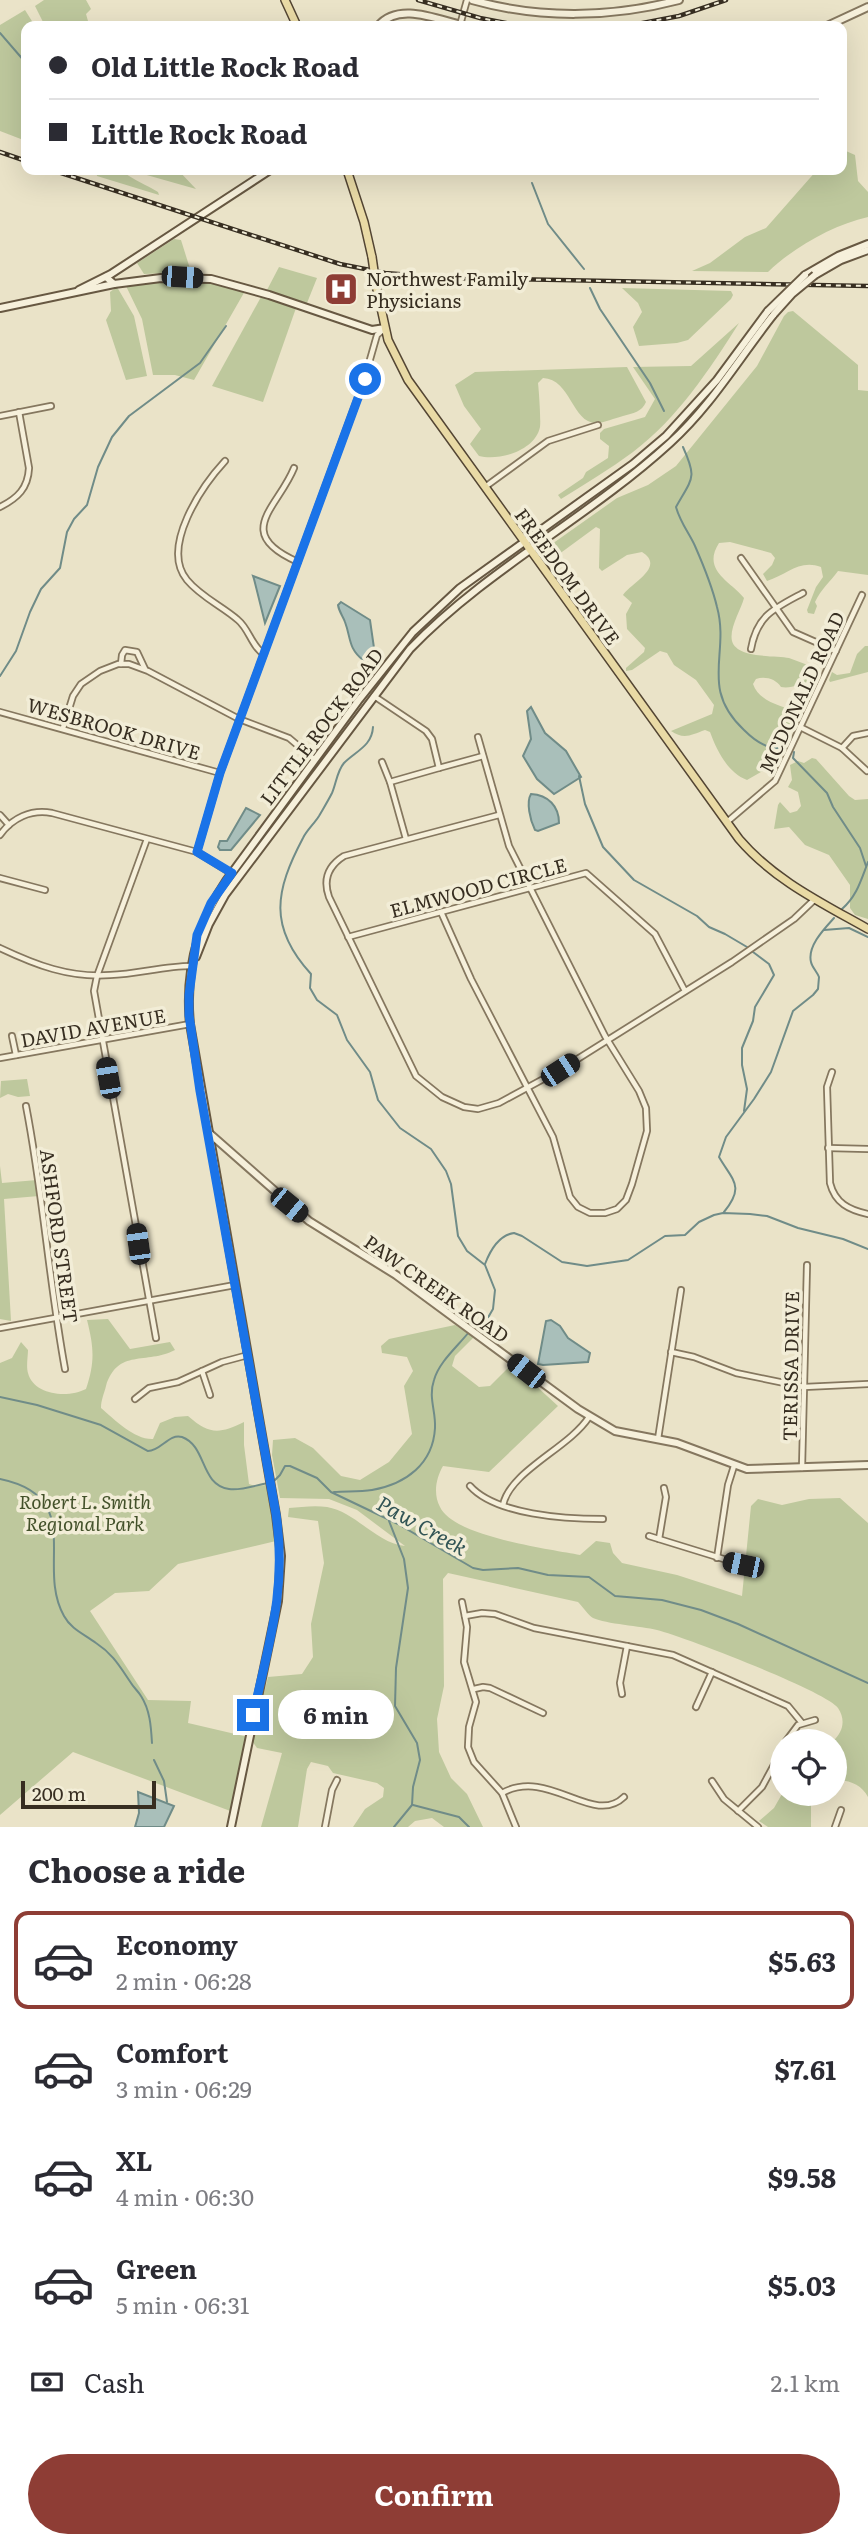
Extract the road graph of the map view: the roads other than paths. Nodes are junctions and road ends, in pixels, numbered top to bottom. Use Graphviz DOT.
graph roads {
  1 [pos="285,0"];
  2 [pos="469,0"];
  3 [pos="679,0"];
  4 [pos="483,1"];
  5 [pos="868,7"];
  6 [pos="295,21"];
  7 [pos="383,21"];
  8 [pos="439,21"];
  9 [pos="463,21"];
  10 [pos="838,21"];
  11 [pos="262,175"];
  12 [pos="348,175"];
  13 [pos="868,244"];
  14 [pos="868,250"];
  15 [pos="106,277"];
  16 [pos="114,284"];
  17 [pos="79,290"];
  18 [pos="0,308"];
  19 [pos="771,313"];
  20 [pos="385,328"];
  21 [pos="51,405"];
  22 [pos="19,412"];
  23 [pos="0,416"];
  24 [pos="598,425"];
  25 [pos="225,461"];
  26 [pos="294,468"];
  27 [pos="485,487"];
  28 [pos="0,506"];
  29 [pos="524,542"];
  30 [pos="530,550"];
  31 [pos="741,558"];
  32 [pos="298,562"];
  33 [pos="803,593"];
  34 [pos="862,595"];
  35 [pos="775,608"];
  36 [pos="751,649"];
  37 [pos="836,651"];
  38 [pos="264,654"];
  39 [pos="121,664"];
  40 [pos="146,670"];
  41 [pos="373,695"];
  42 [pos="0,712"];
  43 [pos="239,719"];
  44 [pos="800,727"];
  45 [pos="63,728"];
  46 [pos="868,733"];
  47 [pos="478,737"];
  48 [pos="842,748"];
  49 [pos="483,756"];
  50 [pos="315,760"];
  51 [pos="382,762"];
  52 [pos="439,768"];
  53 [pos="867,771"];
  54 [pos="220,773"];
  55 [pos="390,782"];
  56 [pos="0,815"];
  57 [pos="499,815"];
  58 [pos="726,822"];
  59 [pos="9,825"];
  60 [pos="0,835"];
  61 [pos="147,839"];
  62 [pos="406,839"];
  63 [pos="197,852"];
  64 [pos="232,873"];
  65 [pos="0,878"];
  66 [pos="531,887"];
  67 [pos="45,890"];
  68 [pos="815,899"];
  69 [pos="441,912"];
  70 [pos="868,929"];
  71 [pos="348,937"];
  72 [pos="0,948"];
  73 [pos="192,965"];
  74 [pos="97,976"];
  75 [pos="685,991"];
  76 [pos="190,1024"];
  77 [pos="12,1036"];
  78 [pos="102,1040"];
  79 [pos="608,1040"];
  80 [pos="16,1055"];
  81 [pos="0,1058"];
  82 [pos="832,1072"];
  83 [pos="527,1089"];
  84 [pos="26,1106"];
  85 [pos="209,1133"];
  86 [pos="828,1148"];
  87 [pos="868,1149"];
  88 [pos="868,1214"];
  89 [pos="807,1265"];
  90 [pos="236,1285"];
  91 [pos="681,1290"];
  92 [pos="148,1301"];
  93 [pos="56,1318"];
  94 [pos="0,1328"];
  95 [pos="156,1338"];
  96 [pos="671,1352"];
  97 [pos="248,1355"];
  98 [pos="65,1370"];
  99 [pos="202,1371"];
  100 [pos="868,1384"];
  101 [pos="804,1387"];
  102 [pos="210,1395"];
  103 [pos="135,1399"];
  104 [pos="589,1417"];
  105 [pos="657,1439"];
  106 [pos="868,1465"];
  107 [pos="734,1466"];
  108 [pos="802,1468"];
  109 [pos="470,1486"];
  110 [pos="664,1488"];
  111 [pos="503,1505"];
  112 [pos="603,1519"];
  113 [pos="649,1536"];
  114 [pos="659,1539"];
  115 [pos="717,1558"];
  116 [pos="743,1565"];
  117 [pos="462,1602"];
  118 [pos="466,1616"];
  119 [pos="627,1646"];
  120 [pos="712,1672"];
  121 [pos="474,1689"];
  122 [pos="622,1694"];
  123 [pos="696,1707"];
  124 [pos="543,1713"];
  125 [pos="815,1720"];
  126 [pos="802,1723"];
  127 [pos="793,1729"];
  128 [pos="770,1772"];
  129 [pos="337,1780"];
  130 [pos="712,1781"];
  131 [pos="502,1793"];
  132 [pos="624,1797"];
  133 [pos="571,1805"];
  134 [pos="841,1810"];
  135 [pos="738,1811"];
  136 [pos="613,1812"];
  137 [pos="231,1827"];
  138 [pos="325,1827"];
  139 [pos="516,1827"];
  140 [pos="758,1827"];
  141 [pos="835,1827"];
  1 -- 6 [label="main road"];
  2 -- 4 [label="main road"];
  2 -- 9 [label="street"];
  3 -- 4 [label="main road"];
  5 -- 10 [label="main road"];
  7 -- 8 [label="main road"];
  11 -- 15 [label="main road"];
  12 -- 20 [label="main road, FREEDOM DRIVE, bridge"];
  13 -- 19 [label="main road, bridge"];
  14 -- 19 [label="main road, bridge"];
  15 -- 16 [label="main road"];
  15 -- 17 [label="main road"];
  16 -- 17 [label="main road"];
  16 -- 20 [label="main road"];
  17 -- 18 [label="main road"];
  19 -- 29 [label="main road, LITTLE ROCK ROAD"];
  19 -- 30 [label="main road, LITTLE ROCK ROAD"];
  20 -- 27 [label="main road, FREEDOM DRIVE"];
  20 -- 32 [label="street"];
  21 -- 22 [label="street"];
  22 -- 23 [label="street"];
  22 -- 28 [label="street"];
  24 -- 27 [label="street"];
  25 -- 38 [label="street"];
  26 -- 32 [label="street"];
  27 -- 29 [label="main road, FREEDOM DRIVE"];
  29 -- 30 [label="main road, FREEDOM DRIVE"];
  29 -- 50 [label="main road, LITTLE ROCK ROAD"];
  30 -- 41 [label="main road, LITTLE ROCK ROAD"];
  30 -- 58 [label="main road, FREEDOM DRIVE"];
  31 -- 35 [label="street"];
  32 -- 38 [label="street"];
  33 -- 35 [label="street"];
  34 -- 37 [label="street, MCDONALD ROAD"];
  35 -- 36 [label="street"];
  35 -- 37 [label="street"];
  37 -- 44 [label="street, MCDONALD ROAD"];
  38 -- 43 [label="street"];
  39 -- 40 [label="street"];
  39 -- 40 [label="street"];
  39 -- 45 [label="street"];
  40 -- 43 [label="street"];
  41 -- 52 [label="street"];
  41 -- 73 [label="main road, LITTLE ROCK ROAD"];
  42 -- 45 [label="street, WESBROOK DRIVE"];
  43 -- 50 [label="street"];
  43 -- 54 [label="street"];
  44 -- 48 [label="street"];
  44 -- 58 [label="street, MCDONALD ROAD"];
  45 -- 54 [label="street, WESBROOK DRIVE"];
  46 -- 48 [label="street"];
  47 -- 49 [label="street"];
  48 -- 53 [label="street"];
  49 -- 52 [label="street"];
  49 -- 57 [label="street"];
  50 -- 64 [label="main road, LITTLE ROCK ROAD"];
  51 -- 55 [label="street"];
  52 -- 55 [label="street"];
  54 -- 63 [label="street"];
  55 -- 62 [label="street"];
  56 -- 59 [label="street"];
  57 -- 62 [label="street"];
  57 -- 66 [label="street"];
  58 -- 68 [label="main road, FREEDOM DRIVE"];
  59 -- 60 [label="street"];
  59 -- 61 [label="street"];
  61 -- 63 [label="street"];
  61 -- 74 [label="street"];
  62 -- 71 [label="street"];
  63 -- 64 [label="street"];
  64 -- 73 [label="main road, LITTLE ROCK ROAD"];
  65 -- 67 [label="street"];
  66 -- 69 [label="street, ELMWOOD CIRCLE"];
  66 -- 75 [label="street, ELMWOOD CIRCLE"];
  66 -- 79 [label="street"];
  68 -- 70 [label="main road, FREEDOM DRIVE"];
  68 -- 75 [label="street"];
  69 -- 71 [label="street, ELMWOOD CIRCLE"];
  69 -- 83 [label="street"];
  71 -- 83 [label="street"];
  72 -- 74 [label="street"];
  73 -- 74 [label="street"];
  73 -- 76 [label="main road, LITTLE ROCK ROAD"];
  74 -- 78 [label="street"];
  75 -- 79 [label="street"];
  76 -- 78 [label="street, DAVID AVENUE"];
  76 -- 85 [label="main road, LITTLE ROCK ROAD"];
  77 -- 80 [label="street"];
  78 -- 80 [label="street, DAVID AVENUE"];
  78 -- 92 [label="street"];
  79 -- 83 [label="street"];
  79 -- 83 [label="street"];
  80 -- 81 [label="street, DAVID AVENUE"];
  82 -- 86 [label="street"];
  84 -- 93 [label="street, ASHFORD STREET"];
  85 -- 90 [label="main road, LITTLE ROCK ROAD"];
  85 -- 104 [label="main road, PAW CREEK ROAD"];
  86 -- 87 [label="street"];
  86 -- 88 [label="street"];
  89 -- 101 [label="street, TERISSA DRIVE"];
  90 -- 92 [label="street"];
  90 -- 97 [label="main road, LITTLE ROCK ROAD"];
  91 -- 96 [label="street"];
  92 -- 93 [label="street"];
  92 -- 95 [label="street"];
  93 -- 94 [label="street"];
  93 -- 98 [label="street, ASHFORD STREET"];
  96 -- 101 [label="street"];
  96 -- 105 [label="street"];
  97 -- 99 [label="street"];
  97 -- 137 [label="main road, LITTLE ROCK ROAD"];
  99 -- 102 [label="street"];
  99 -- 103 [label="street"];
  100 -- 101 [label="street"];
  101 -- 108 [label="street, TERISSA DRIVE"];
  104 -- 105 [label="main road, PAW CREEK ROAD"];
  104 -- 111 [label="street"];
  105 -- 107 [label="main road, PAW CREEK ROAD"];
  106 -- 108 [label="main road, PAW CREEK ROAD"];
  107 -- 108 [label="main road, PAW CREEK ROAD"];
  107 -- 115 [label="street"];
  109 -- 111 [label="street"];
  110 -- 114 [label="street"];
  111 -- 112 [label="street"];
  113 -- 114 [label="street"];
  114 -- 115 [label="street"];
  115 -- 116 [label="street"];
  117 -- 118 [label="street"];
  118 -- 119 [label="street"];
  118 -- 121 [label="street"];
  119 -- 120 [label="street"];
  119 -- 122 [label="street"];
  120 -- 123 [label="street"];
  120 -- 126 [label="street"];
  121 -- 124 [label="street"];
  121 -- 131 [label="street"];
  125 -- 126 [label="street"];
  126 -- 127 [label="street"];
  128 -- 135 [label="street"];
  129 -- 138 [label="street"];
  130 -- 135 [label="street"];
  131 -- 133 [label="street"];
  131 -- 139 [label="street"];
  132 -- 136 [label="street"];
  134 -- 141 [label="street"];
  135 -- 140 [label="street"];
}
